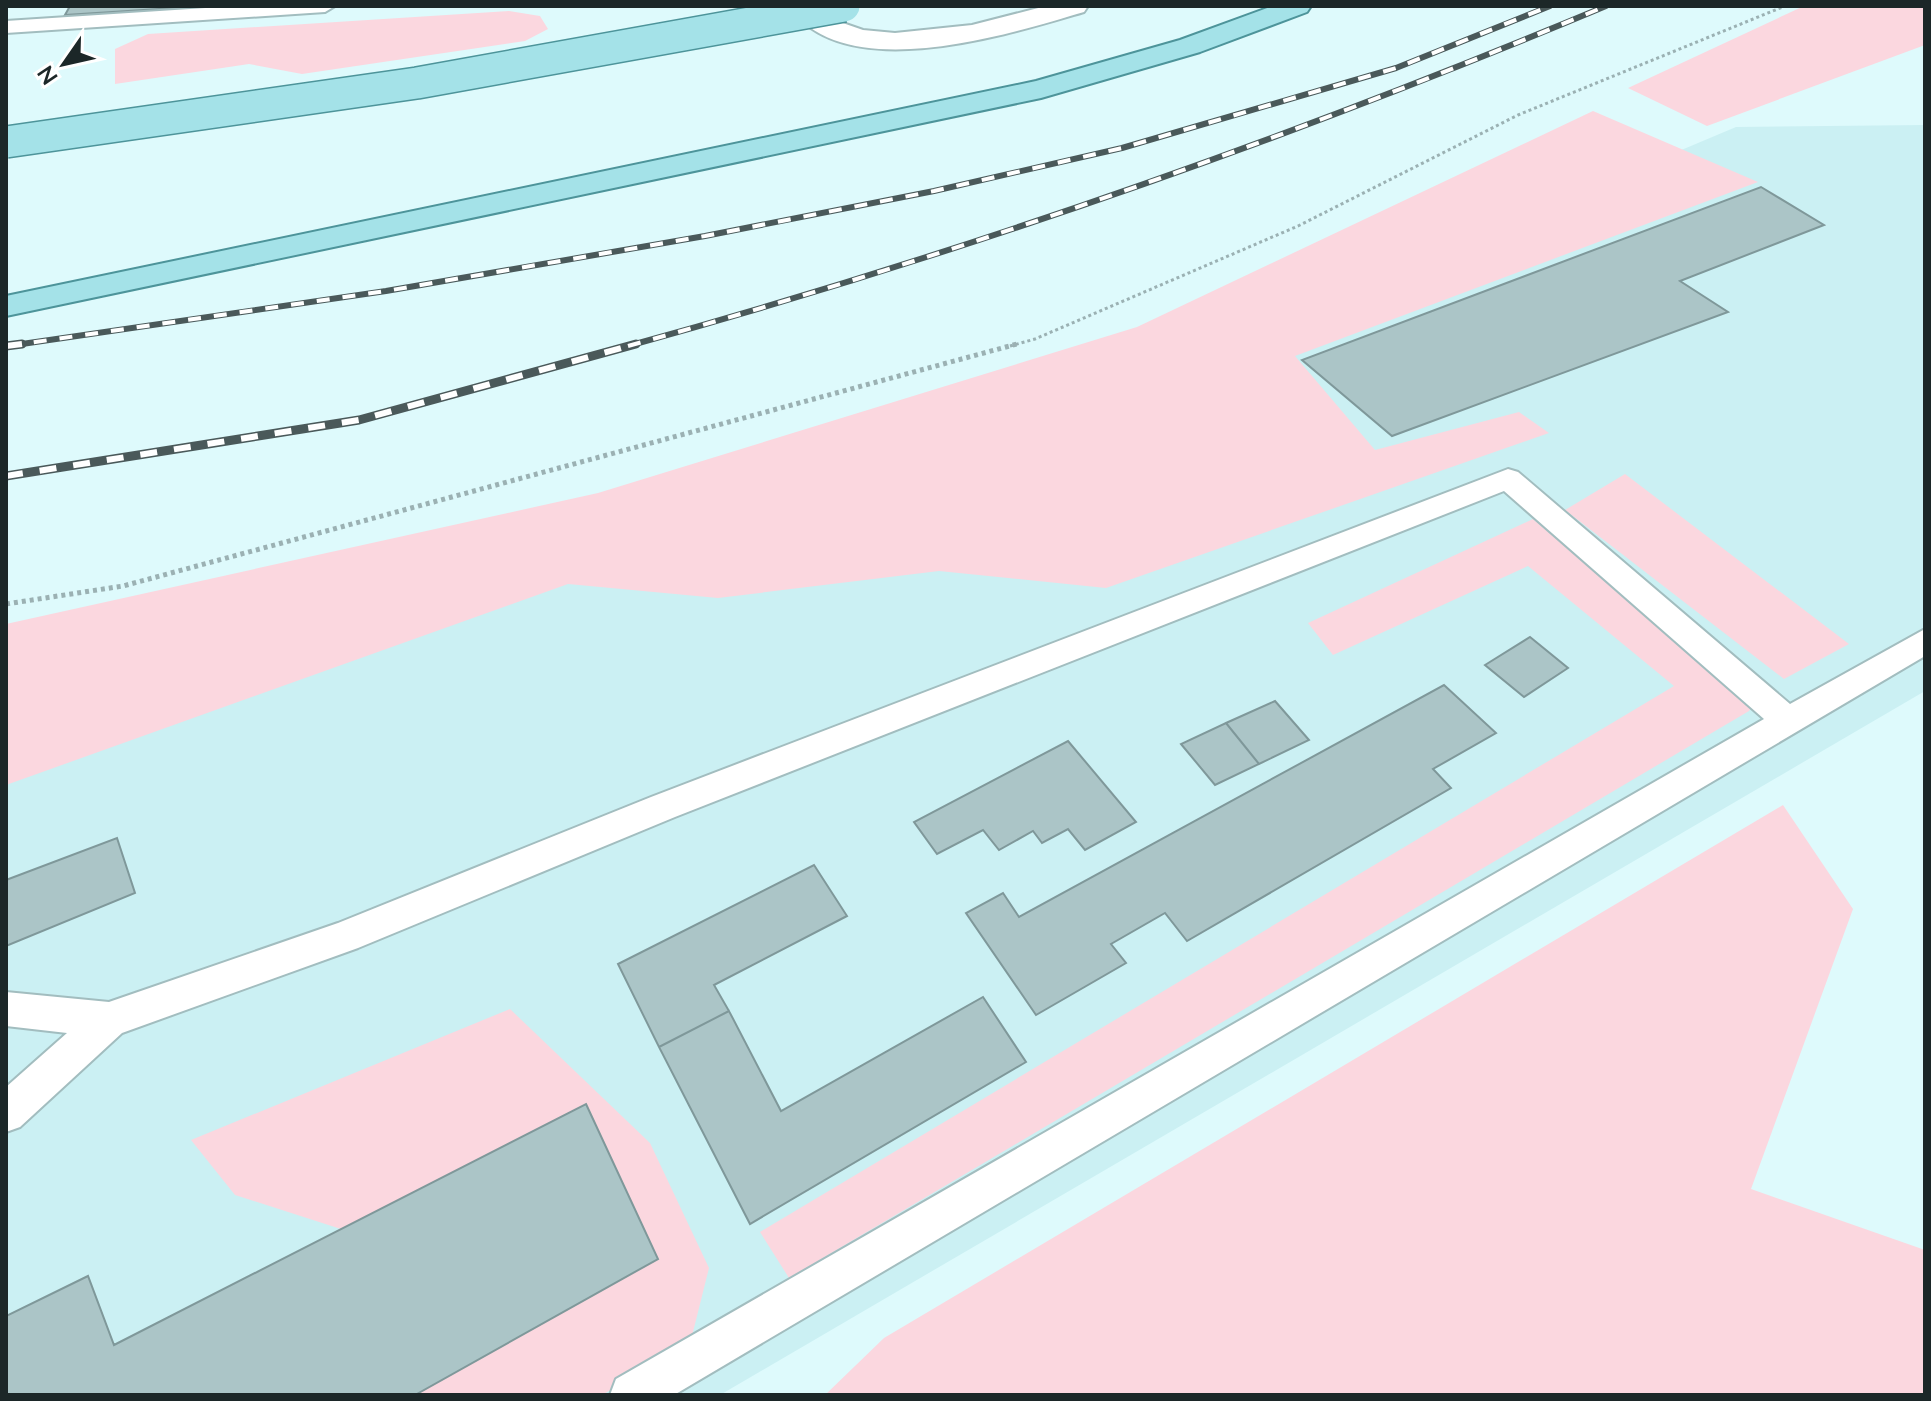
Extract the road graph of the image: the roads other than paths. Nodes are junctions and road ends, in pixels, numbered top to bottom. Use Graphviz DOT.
graph roads {
  1 [pos="325,6"];
  2 [pos="802,6"];
  3 [pos="844,6"];
  4 [pos="1075,6"];
  5 [pos="1298,6"];
  6 [pos="6,27"];
  7 [pos="6,142"];
  8 [pos="6,306"];
  9 [pos="1925,641"];
  10 [pos="1788,721"];
  11 [pos="6,1009"];
  12 [pos="109,1020"];
  13 [pos="6,1113"];
  14 [pos="632,1395"];
  1 -- 6 [label="lane"];
  2 -- 4 [label="street"];
  3 -- 7 [label="main road, bridge"];
  5 -- 8 [label="main road"];
  9 -- 10 [label="lane"];
  10 -- 12 [label="lane"];
  10 -- 14 [label="lane"];
  11 -- 12 [label="lane"];
  12 -- 13 [label="lane"];
}
